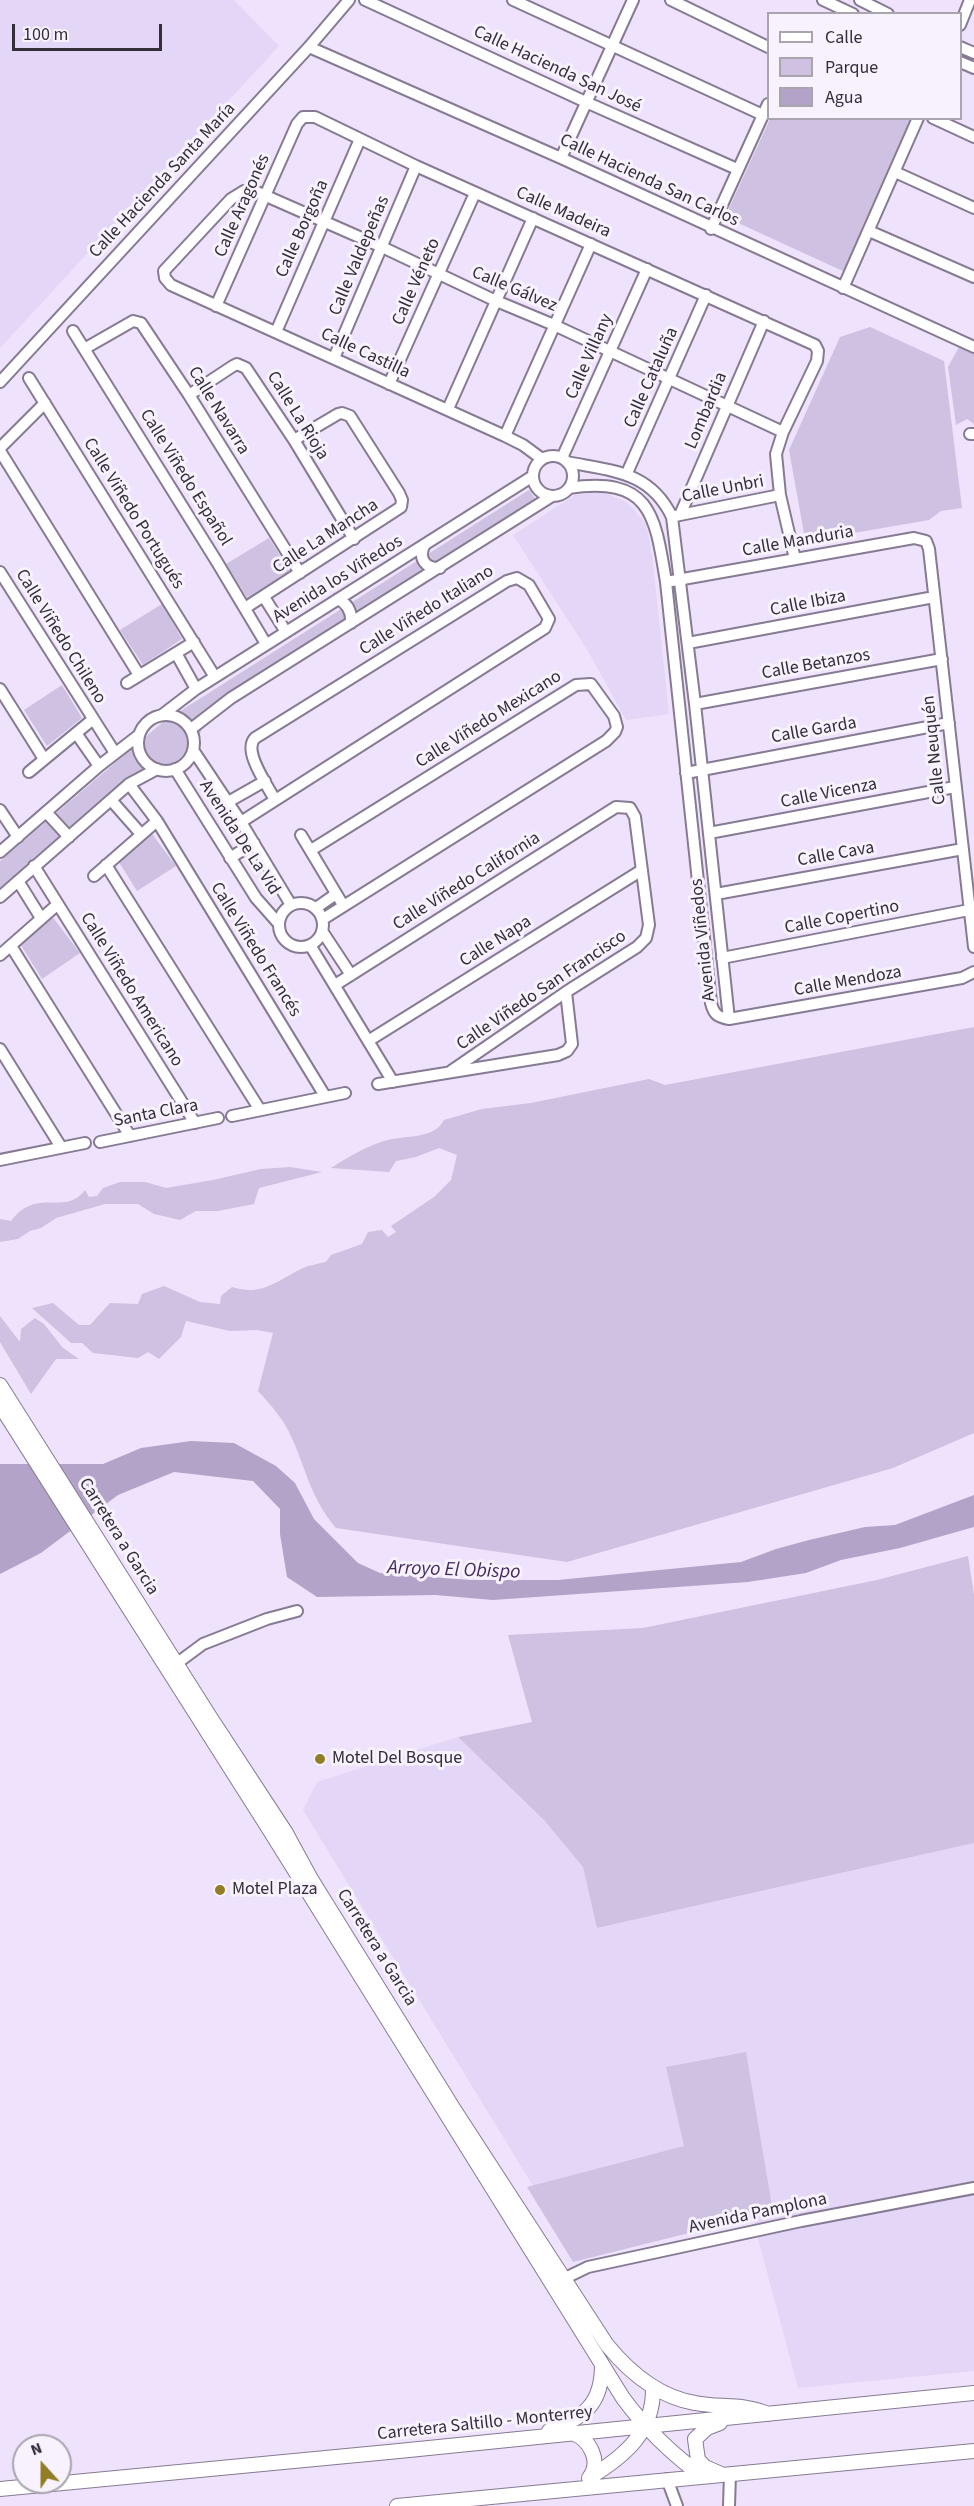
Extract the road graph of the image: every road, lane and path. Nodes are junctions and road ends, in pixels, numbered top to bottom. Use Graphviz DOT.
graph roads {
  1 [pos="349,0"];
  2 [pos="365,0"];
  3 [pos="513,0"];
  4 [pos="633,0"];
  5 [pos="671,0"];
  6 [pos="823,0"];
  7 [pos="860,0"];
  8 [pos="970,0"];
  9 [pos="849,12"];
  10 [pos="884,12"];
  11 [pos="962,20"];
  12 [pos="613,46"];
  13 [pos="309,47"];
  14 [pos="767,47"];
  15 [pos="588,103"];
  16 [pos="767,107"];
  17 [pos="764,115"];
  18 [pos="300,119"];
  19 [pos="917,120"];
  20 [pos="937,120"];
  21 [pos="974,137"];
  22 [pos="360,139"];
  23 [pos="561,158"];
  24 [pos="416,166"];
  25 [pos="737,169"];
  26 [pos="895,172"];
  27 [pos="475,193"];
  28 [pos="266,196"];
  29 [pos="974,208"];
  30 [pos="533,218"];
  31 [pos="324,223"];
  32 [pos="711,229"];
  33 [pos="869,231"];
  34 [pos="591,244"];
  35 [pos="382,247"];
  36 [pos="647,269"];
  37 [pos="437,274"];
  38 [pos="974,277"];
  39 [pos="171,285"];
  40 [pos="843,288"];
  41 [pos="706,295"];
  42 [pos="494,300"];
  43 [pos="216,306"];
  44 [pos="764,321"];
  45 [pos="554,325"];
  46 [pos="73,331"];
  47 [pos="276,332"];
  48 [pos="974,348"];
  49 [pos="84,349"];
  50 [pos="611,353"];
  51 [pos="334,358"];
  52 [pos="29,378"];
  53 [pos="670,380"];
  54 [pos="0,382"];
  55 [pos="389,384"];
  56 [pos="189,395"];
  57 [pos="45,403"];
  58 [pos="727,406"];
  59 [pos="448,409"];
  60 [pos="783,432"];
  61 [pos="505,436"];
  62 [pos="294,440"];
  63 [pos="0,450"];
  64 [pos="542,459"];
  65 [pos="565,460"];
  66 [pos="627,473"];
  67 [pos="533,476"];
  68 [pos="569,488"];
  69 [pos="780,495"];
  70 [pos="552,496"];
  71 [pos="676,516"];
  72 [pos="354,539"];
  73 [pos="424,546"];
  74 [pos="930,549"];
  75 [pos="795,559"];
  76 [pos="440,568"];
  77 [pos="0,572"];
  78 [pos="300,573"];
  79 [pos="681,580"];
  80 [pos="666,582"];
  81 [pos="264,597"];
  82 [pos="934,597"];
  83 [pos="338,599"];
  84 [pos="245,608"];
  85 [pos="351,623"];
  86 [pos="286,632"];
  87 [pos="194,642"];
  88 [pos="688,643"];
  89 [pos="266,644"];
  90 [pos="176,653"];
  91 [pos="942,659"];
  92 [pos="139,675"];
  93 [pos="214,677"];
  94 [pos="127,683"];
  95 [pos="196,689"];
  96 [pos="0,690"];
  97 [pos="695,704"];
  98 [pos="162,715"];
  99 [pos="92,720"];
  100 [pos="949,723"];
  101 [pos="191,729"];
  102 [pos="76,733"];
  103 [pos="139,735"];
  104 [pos="193,750"];
  105 [pos="115,753"];
  106 [pos="44,759"];
  107 [pos="99,766"];
  108 [pos="702,769"];
  109 [pos="157,770"];
  110 [pos="175,770"];
  111 [pos="29,772"];
  112 [pos="686,773"];
  113 [pos="265,781"];
  114 [pos="129,784"];
  115 [pos="955,787"];
  116 [pos="111,800"];
  117 [pos="275,800"];
  118 [pos="228,802"];
  119 [pos="616,807"];
  120 [pos="0,810"];
  121 [pos="46,812"];
  122 [pos="157,821"];
  123 [pos="241,822"];
  124 [pos="709,833"];
  125 [pos="141,834"];
  126 [pos="301,835"];
  127 [pos="18,837"];
  128 [pos="69,837"];
  129 [pos="254,843"];
  130 [pos="963,849"];
  131 [pos="1,850"];
  132 [pos="311,850"];
  133 [pos="230,858"];
  134 [pos="110,862"];
  135 [pos="34,866"];
  136 [pos="642,870"];
  137 [pos="94,876"];
  138 [pos="18,881"];
  139 [pos="336,894"];
  140 [pos="716,894"];
  141 [pos="0,897"];
  142 [pos="58,904"];
  143 [pos="291,905"];
  144 [pos="343,905"];
  145 [pos="316,908"];
  146 [pos="969,910"];
  147 [pos="41,918"];
  148 [pos="323,919"];
  149 [pos="279,924"];
  150 [pos="322,932"];
  151 [pos="310,945"];
  152 [pos="11,946"];
  153 [pos="974,947"];
  154 [pos="0,955"];
  155 [pos="722,958"];
  156 [pos="973,973"];
  157 [pos="351,975"];
  158 [pos="335,985"];
  159 [pos="566,992"];
  160 [pos="729,1019"];
  161 [pos="368,1041"];
  162 [pos="0,1048"];
  163 [pos="451,1071"];
  164 [pos="393,1082"];
  165 [pos="378,1084"];
  166 [pos="345,1093"];
  167 [pos="325,1096"];
  168 [pos="260,1110"];
  169 [pos="232,1116"];
  170 [pos="218,1118"];
  171 [pos="195,1123"];
  172 [pos="130,1136"];
  173 [pos="100,1142"];
  174 [pos="85,1143"];
  175 [pos="61,1147"];
  176 [pos="0,1160"];
  177 [pos="0,1385"];
  178 [pos="0,1406"];
  179 [pos="16,1421"];
  180 [pos="87,1532"];
  181 [pos="297,1611"];
  182 [pos="176,1664"];
  183 [pos="974,2188"];
  184 [pos="557,2281"];
  185 [pos="602,2365"];
  186 [pos="653,2387"];
  187 [pos="974,2393"];
  188 [pos="768,2414"];
  189 [pos="742,2417"];
  190 [pos="646,2426"];
  191 [pos="572,2433"];
  192 [pos="536,2437"];
  193 [pos="974,2451"];
  194 [pos="726,2474"];
  195 [pos="592,2476"];
  196 [pos="702,2476"];
  197 [pos="667,2480"];
  198 [pos="572,2488"];
  199 [pos="0,2489"];
  200 [pos="397,2506"];
  201 [pos="677,2506"];
  202 [pos="729,2506"];
  1 -- 13 [label="street, Calle Hacienda Santa María"];
  2 -- 15 [label="street, Calle Hacienda San José"];
  3 -- 12 [label="street"];
  4 -- 12 [label="street"];
  5 -- 14 [label="street"];
  6 -- 9 [label="street"];
  7 -- 10 [label="street"];
  8 -- 11 [label="street"];
  12 -- 15 [label="street"];
  12 -- 17 [label="street"];
  13 -- 23 [label="street, Calle Hacienda San Carlos"];
  13 -- 54 [label="street, Calle Hacienda Santa María"];
  15 -- 23 [label="street"];
  15 -- 25 [label="street, Calle Hacienda San José"];
  16 -- 17 [label="street"];
  17 -- 25 [label="street"];
  18 -- 22 [label="street, Calle Madeira"];
  18 -- 28 [label="street, Calle Aragonés"];
  19 -- 26 [label="street"];
  20 -- 21 [label="street"];
  22 -- 24 [label="street, Calle Madeira"];
  22 -- 31 [label="street, Calle Borgoña"];
  23 -- 32 [label="street, Calle Hacienda San Carlos"];
  24 -- 27 [label="street, Calle Madeira"];
  24 -- 35 [label="street, Calle Valdepeñas"];
  25 -- 32 [label="street"];
  26 -- 29 [label="street"];
  26 -- 33 [label="street"];
  27 -- 30 [label="street, Calle Madeira"];
  27 -- 37 [label="street, Calle Véneto"];
  28 -- 31 [label="street, Calle Gálvez"];
  28 -- 39 [label="street, Calle Gálvez"];
  28 -- 43 [label="street, Calle Aragonés"];
  30 -- 34 [label="street, Calle Madeira"];
  30 -- 42 [label="street"];
  31 -- 35 [label="street, Calle Gálvez"];
  31 -- 47 [label="street, Calle Borgoña"];
  32 -- 40 [label="street, Calle Hacienda San Carlos"];
  33 -- 38 [label="street"];
  33 -- 40 [label="street"];
  34 -- 36 [label="street, Calle Madeira"];
  34 -- 45 [label="street"];
  35 -- 37 [label="street, Calle Gálvez"];
  35 -- 51 [label="street, Calle Valdepeñas"];
  36 -- 41 [label="street, Calle Madeira"];
  36 -- 50 [label="street, Calle Villany"];
  37 -- 42 [label="street, Calle Gálvez"];
  37 -- 55 [label="street, Calle Véneto"];
  39 -- 43 [label="street, Calle Castilla"];
  40 -- 48 [label="street, Calle Hacienda San Carlos"];
  41 -- 44 [label="street, Calle Madeira"];
  41 -- 53 [label="street, Calle Cataluña"];
  42 -- 45 [label="street, Calle Gálvez"];
  42 -- 59 [label="street"];
  43 -- 47 [label="street, Calle Castilla"];
  44 -- 58 [label="street, Lombardia"];
  44 -- 60 [label="street, Calle Madeira"];
  45 -- 50 [label="street, Calle Gálvez"];
  45 -- 61 [label="street"];
  46 -- 49 [label="street, Calle Viñedo Español"];
  47 -- 51 [label="street, Calle Castilla"];
  49 -- 56 [label="street, Calle Navarra"];
  49 -- 84 [label="street, Calle Viñedo Español"];
  50 -- 53 [label="street, Calle Gálvez"];
  50 -- 65 [label="street, Calle Villany"];
  51 -- 55 [label="street, Calle Castilla"];
  52 -- 57 [label="street, Calle Viñedo Portugués"];
  53 -- 58 [label="street, Calle Gálvez"];
  53 -- 66 [label="street, Calle Cataluña"];
  55 -- 59 [label="street, Calle Castilla"];
  56 -- 62 [label="street, Calle La Rioja"];
  56 -- 78 [label="street, Calle Navarra"];
  57 -- 63 [label="street"];
  57 -- 87 [label="street, Calle Viñedo Portugués"];
  58 -- 60 [label="street, Calle Gálvez"];
  58 -- 71 [label="street, Lombardia"];
  59 -- 61 [label="street, Calle Castilla"];
  60 -- 69 [label="street"];
  61 -- 64 [label="street, Calle Castilla"];
  62 -- 72 [label="street, Calle La Rioja"];
  62 -- 72 [label="street, Calle La Mancha"];
  63 -- 92 [label="street"];
  64 -- 65 [label="street"];
  64 -- 67 [label="street"];
  65 -- 66 [label="street, Avenida Viñedos"];
  65 -- 68 [label="street"];
  66 -- 71 [label="street, Avenida Viñedos"];
  67 -- 70 [label="street"];
  67 -- 73 [label="street, Avenida los Viñedos"];
  68 -- 70 [label="street"];
  68 -- 80 [label="street, Avenida Viñedos"];
  69 -- 71 [label="street, Calle Unbri"];
  69 -- 75 [label="street"];
  70 -- 76 [label="street"];
  71 -- 79 [label="street, Avenida Viñedos"];
  72 -- 78 [label="street, Calle La Mancha"];
  73 -- 76 [label="street"];
  73 -- 83 [label="street, Avenida los Viñedos"];
  74 -- 75 [label="street, Calle Manduria"];
  74 -- 82 [label="street, Calle Neuquén"];
  75 -- 79 [label="street, Calle Manduria"];
  76 -- 85 [label="street"];
  77 -- 99 [label="street, Calle Viñedo Chileno"];
  78 -- 81 [label="street, Calle La Mancha"];
  79 -- 80 [label="street, Calle Manduria"];
  79 -- 88 [label="street, Avenida Viñedos"];
  80 -- 112 [label="street, Avenida Viñedos"];
  81 -- 84 [label="street, Calle La Mancha"];
  81 -- 86 [label="street"];
  82 -- 88 [label="street, Calle Ibiza"];
  82 -- 91 [label="street, Calle Neuquén"];
  83 -- 85 [label="street"];
  83 -- 86 [label="street, Avenida los Viñedos"];
  84 -- 89 [label="street, Calle Viñedo Español"];
  85 -- 101 [label="street"];
  86 -- 89 [label="street, Avenida los Viñedos"];
  87 -- 90 [label="street"];
  87 -- 93 [label="street, Calle Viñedo Portugués"];
  88 -- 97 [label="street, Avenida Viñedos"];
  89 -- 93 [label="street, Avenida los Viñedos"];
  90 -- 92 [label="street"];
  90 -- 95 [label="street"];
  91 -- 97 [label="street, Calle Betanzos"];
  91 -- 100 [label="street, Calle Neuquén"];
  92 -- 94 [label="street"];
  93 -- 95 [label="street, Avenida los Viñedos"];
  95 -- 98 [label="street, Avenida los Viñedos"];
  96 -- 106 [label="street"];
  97 -- 108 [label="street, Avenida Viñedos"];
  98 -- 101 [label="street"];
  98 -- 103 [label="street"];
  99 -- 102 [label="street, Calle Viñedo Chileno"];
  99 -- 105 [label="street, Calle Viñedo Chileno"];
  100 -- 108 [label="street, Calle Garda"];
  100 -- 115 [label="street, Calle Neuquén"];
  101 -- 104 [label="street"];
  102 -- 106 [label="street, Calle Viñedo Chileno"];
  102 -- 107 [label="street"];
  103 -- 105 [label="street"];
  103 -- 109 [label="street"];
  104 -- 110 [label="street"];
  104 -- 118 [label="street, Avenida De La Vid"];
  105 -- 107 [label="street"];
  106 -- 111 [label="street, Calle Viñedo Chileno"];
  107 -- 121 [label="street"];
  108 -- 112 [label="street, Calle Garda"];
  108 -- 124 [label="street, Avenida Viñedos"];
  109 -- 110 [label="street"];
  109 -- 114 [label="street"];
  110 -- 133 [label="street, Avenida De La Vid"];
  112 -- 160 [label="street, Avenida Viñedos"];
  113 -- 117 [label="street, Calle Viñedo Italiano"];
  113 -- 117 [label="street, Calle Viñedo Italiano"];
  113 -- 118 [label="street"];
  114 -- 116 [label="street"];
  114 -- 122 [label="street, Calle Viñedo Francés"];
  115 -- 124 [label="street, Calle Vicenza"];
  115 -- 130 [label="street, Calle Neuquén"];
  116 -- 125 [label="street"];
  116 -- 128 [label="street"];
  117 -- 123 [label="street, Calle Viñedo Italiano"];
  118 -- 123 [label="street, Avenida De La Vid"];
  119 -- 136 [label="street, Calle Viñedo San Francisco"];
  119 -- 157 [label="street, Calle Viñedo California"];
  120 -- 127 [label="street"];
  121 -- 127 [label="street"];
  121 -- 128 [label="street"];
  122 -- 125 [label="street"];
  122 -- 167 [label="street, Calle Viñedo Francés"];
  123 -- 129 [label="street, Avenida De La Vid"];
  124 -- 140 [label="street, Avenida Viñedos"];
  125 -- 134 [label="street"];
  126 -- 132 [label="street"];
  127 -- 131 [label="street"];
  128 -- 135 [label="street"];
  129 -- 133 [label="street"];
  129 -- 143 [label="street, Avenida De La Vid"];
  130 -- 140 [label="street, Calle Cava"];
  130 -- 146 [label="street, Calle Neuquén"];
  132 -- 139 [label="street"];
  132 -- 144 [label="street, Calle Viñedo Mexicano"];
  133 -- 149 [label="street, Avenida De La Vid"];
  134 -- 137 [label="street"];
  134 -- 168 [label="street"];
  135 -- 138 [label="street"];
  135 -- 142 [label="street"];
  136 -- 159 [label="street, Calle Viñedo San Francisco"];
  136 -- 161 [label="street, Calle Napa"];
  138 -- 141 [label="street"];
  138 -- 147 [label="street"];
  139 -- 144 [label="street"];
  139 -- 145 [label="street"];
  140 -- 155 [label="street, Avenida Viñedos"];
  142 -- 147 [label="street, Calle Viñedo Americano"];
  142 -- 171 [label="street, Calle Viñedo Americano"];
  143 -- 145 [label="street"];
  143 -- 149 [label="street"];
  144 -- 148 [label="street, Calle Viñedo Mexicano"];
  145 -- 148 [label="street"];
  146 -- 153 [label="street, Calle Neuquén"];
  146 -- 155 [label="street, Calle Copertino"];
  147 -- 152 [label="street, Calle Viñedo Americano"];
  148 -- 150 [label="street"];
  149 -- 151 [label="street"];
  150 -- 151 [label="street"];
  150 -- 157 [label="street"];
  151 -- 158 [label="street"];
  152 -- 154 [label="street, Calle Viñedo Americano"];
  152 -- 172 [label="street"];
  155 -- 160 [label="street, Avenida Viñedos"];
  156 -- 160 [label="street, Calle Mendoza"];
  157 -- 158 [label="street, Calle Viñedo California"];
  158 -- 161 [label="street"];
  159 -- 163 [label="street, Calle Viñedo San Francisco"];
  159 -- 163 [label="street"];
  161 -- 164 [label="street"];
  162 -- 175 [label="street"];
  163 -- 164 [label="street"];
  164 -- 165 [label="street"];
  166 -- 167 [label="street"];
  167 -- 168 [label="street"];
  168 -- 169 [label="street"];
  170 -- 171 [label="street, Santa Clara"];
  171 -- 172 [label="street, Santa Clara"];
  172 -- 173 [label="street, Santa Clara"];
  174 -- 175 [label="street"];
  175 -- 176 [label="street"];
  177 -- 179 [label="main road, Carretera a Garcia"];
  178 -- 179 [label="main road"];
  179 -- 180 [label="main road, Carretera a Garcia"];
  180 -- 182 [label="main road, Carretera a Garcia"];
  180 -- 184 [label="main road, Carretera a Garcia"];
  181 -- 182 [label="street"];
  182 -- 184 [label="main road, Carretera a Garcia"];
  183 -- 184 [label="street, Avenida Pamplona"];
  184 -- 185 [label="main road, Carretera a Garcia"];
  184 -- 186 [label="main road, Carretera a Garcia"];
  185 -- 190 [label="main road, Carretera a Garcia"];
  185 -- 192 [label="main road"];
  186 -- 188 [label="main road, Carretera a Garcia"];
  186 -- 190 [label="main road"];
  187 -- 188 [label="main road, Carretera Saltillo - Monterrey"];
  188 -- 189 [label="main road, Carretera Saltillo - Monterrey"];
  189 -- 190 [label="main road, Carretera Saltillo - Monterrey"];
  189 -- 194 [label="main road"];
  190 -- 191 [label="main road, Carretera Saltillo - Monterrey"];
  190 -- 195 [label="main road"];
  190 -- 196 [label="main road, Carretera a Garcia"];
  191 -- 192 [label="main road, Carretera Saltillo - Monterrey"];
  191 -- 195 [label="main road"];
  192 -- 199 [label="main road, Carretera Saltillo - Monterrey"];
  193 -- 194 [label="main road"];
  194 -- 196 [label="main road"];
  194 -- 202 [label="street"];
  195 -- 198 [label="main road"];
  196 -- 197 [label="main road"];
  197 -- 198 [label="main road"];
  197 -- 201 [label="street"];
  198 -- 200 [label="main road"];
}
